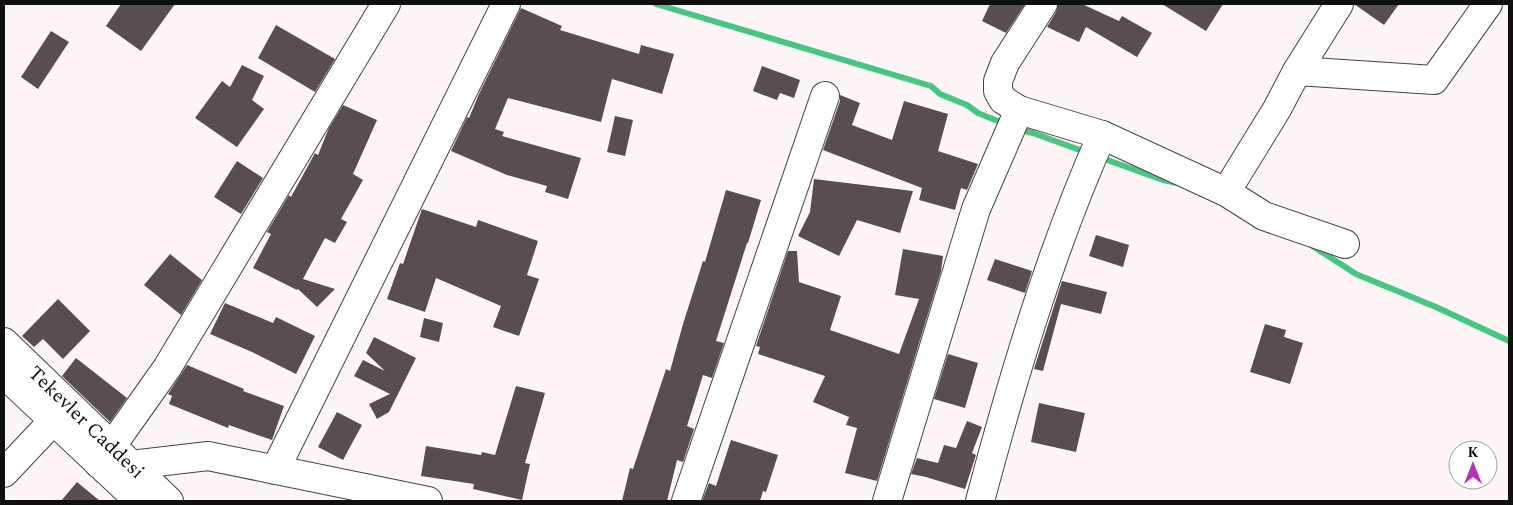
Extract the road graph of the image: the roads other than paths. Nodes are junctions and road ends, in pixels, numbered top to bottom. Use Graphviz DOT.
graph roads {
  1 [pos="386,4"];
  2 [pos="506,4"];
  3 [pos="1043,4"];
  4 [pos="1339,4"];
  5 [pos="1488,4"];
  6 [pos="1297,71"];
  7 [pos="824,96"];
  8 [pos="1018,110"];
  9 [pos="1102,135"];
  10 [pos="1226,192"];
  11 [pos="1345,244"];
  12 [pos="4,342"];
  13 [pos="4,374"];
  14 [pos="53,421"];
  15 [pos="112,461"];
  16 [pos="275,470"];
  17 [pos="4,473"];
  18 [pos="139,501"];
  19 [pos="169,501"];
  20 [pos="428,501"];
  21 [pos="686,501"];
  22 [pos="887,501"];
  23 [pos="980,501"];
  1 -- 15 [label="street"];
  2 -- 16 [label="street"];
  3 -- 8 [label="street"];
  4 -- 6 [label="street"];
  5 -- 6 [label="street"];
  6 -- 10 [label="street"];
  7 -- 21 [label="street"];
  8 -- 9 [label="street"];
  8 -- 22 [label="street"];
  9 -- 10 [label="street"];
  9 -- 23 [label="street"];
  10 -- 11 [label="street"];
  12 -- 15 [label="street, Tekevler Caddesi"];
  13 -- 14 [label="street"];
  14 -- 15 [label="street"];
  14 -- 17 [label="street"];
  15 -- 16 [label="street"];
  15 -- 18 [label="street"];
  15 -- 19 [label="street, Tekevler Caddesi"];
  16 -- 20 [label="street"];
}
